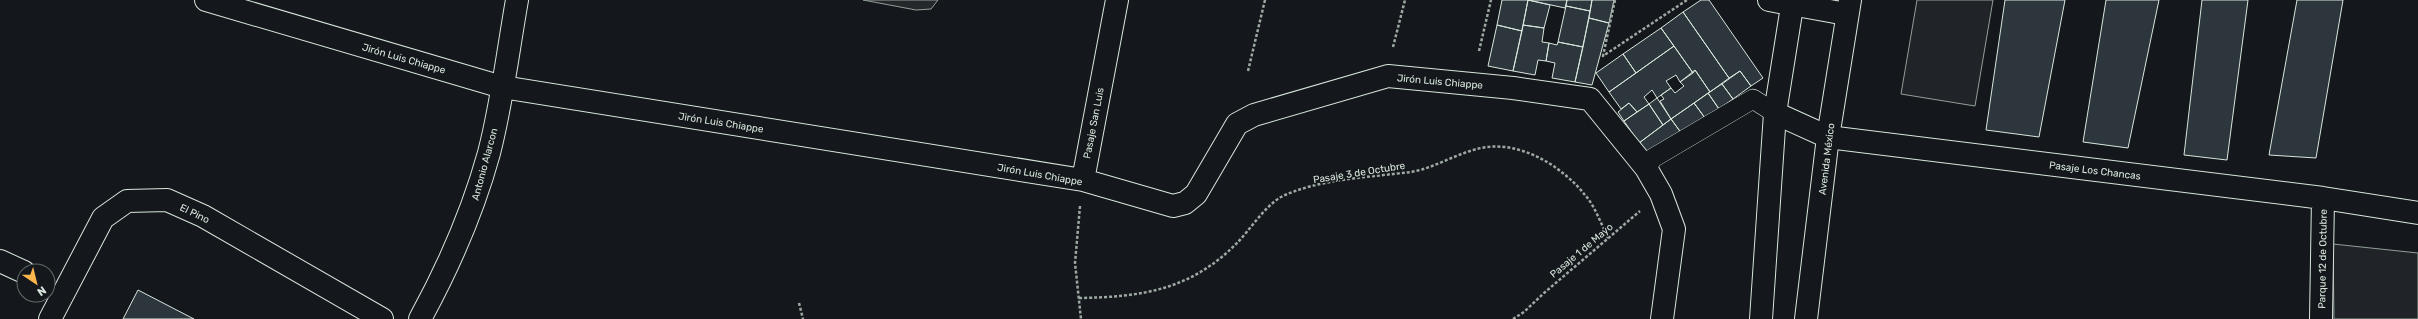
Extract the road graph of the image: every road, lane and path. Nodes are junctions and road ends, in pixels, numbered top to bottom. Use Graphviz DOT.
graph roads {
  1 [pos="206,0"];
  2 [pos="517,0"];
  3 [pos="1117,0"];
  4 [pos="1265,0"];
  5 [pos="1405,0"];
  6 [pos="1491,0"];
  7 [pos="1615,0"];
  8 [pos="1687,0"];
  9 [pos="1768,0"];
  10 [pos="1793,2"];
  11 [pos="1848,7"];
  12 [pos="1393,47"];
  13 [pos="1479,51"];
  14 [pos="1248,71"];
  15 [pos="502,87"];
  16 [pos="1776,114"];
  17 [pos="1828,137"];
  18 [pos="1646,168"];
  19 [pos="1083,180"];
  20 [pos="1661,194"];
  21 [pos="2323,198"];
  22 [pos="2418,212"];
  23 [pos="1608,238"];
  24 [pos="0,261"];
  25 [pos="16,268"];
  26 [pos="56,287"];
  27 [pos="1079,298"];
  28 [pos="53,303"];
  29 [pos="799,303"];
  30 [pos="50,319"];
  31 [pos="382,319"];
  32 [pos="420,319"];
  33 [pos="803,319"];
  34 [pos="1081,319"];
  35 [pos="1513,319"];
  36 [pos="1662,319"];
  37 [pos="1761,319"];
  38 [pos="1806,319"];
  39 [pos="2321,319"];
  1 -- 15 [label="street, Jirón Luis Chiappe"];
  2 -- 15 [label="street, Antonio Alarcon"];
  3 -- 19 [label="street, Pasaje San Luis"];
  4 -- 14 [label="path"];
  5 -- 12 [label="path"];
  6 -- 13 [label="path"];
  7 -- 8 [label="path"];
  9 -- 10 [label="street"];
  10 -- 11 [label="street"];
  10 -- 16 [label="street"];
  11 -- 17 [label="street, Avenida México"];
  15 -- 19 [label="street, Jirón Luis Chiappe"];
  15 -- 32 [label="street, Antonio Alarcon"];
  16 -- 17 [label="street, Pasaje Los Chancas"];
  16 -- 18 [label="street"];
  16 -- 37 [label="street"];
  17 -- 21 [label="street, Pasaje Los Chancas"];
  17 -- 38 [label="street, Avenida México"];
  18 -- 19 [label="street, Jirón Luis Chiappe"];
  18 -- 20 [label="street, Jirón Luis Chiappe"];
  19 -- 27 [label="path"];
  20 -- 23 [label="path, Pasaje 1 de Mayo"];
  20 -- 36 [label="street, Jirón Luis Chiappe"];
  21 -- 22 [label="street, Pasaje Los Chancas"];
  21 -- 39 [label="street, Parque 12 de Octubre"];
  23 -- 27 [label="path, Pasaje 3 de Octubre"];
  23 -- 35 [label="path, Pasaje 1 de Mayo"];
  24 -- 25 [label="street"];
  26 -- 31 [label="street, El Pino"];
  27 -- 34 [label="path"];
  28 -- 30 [label="street, El Pino"];
  29 -- 33 [label="path"];
}
